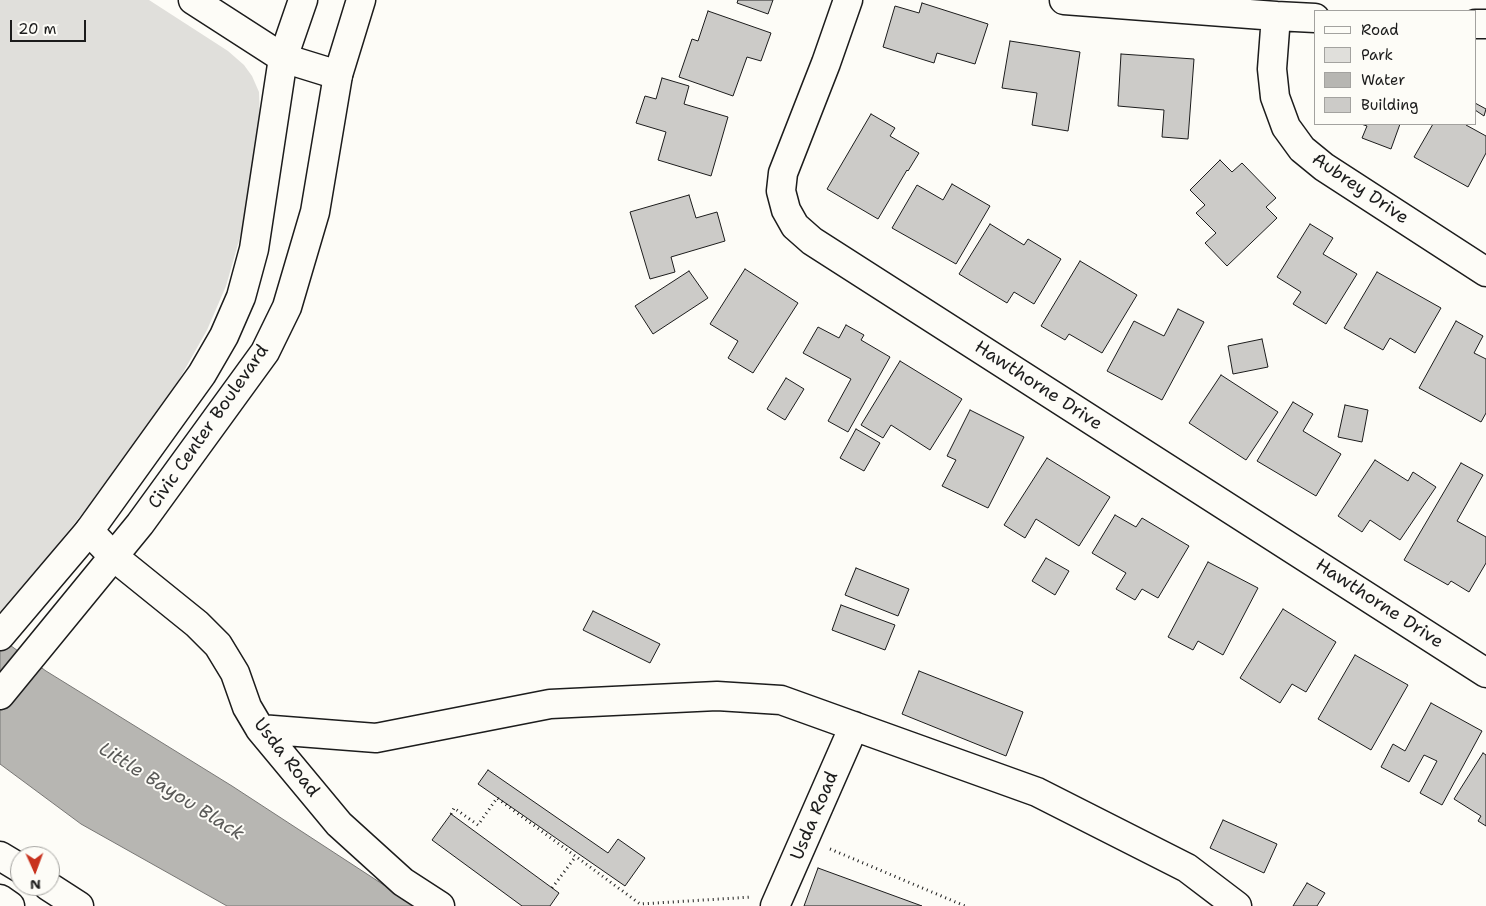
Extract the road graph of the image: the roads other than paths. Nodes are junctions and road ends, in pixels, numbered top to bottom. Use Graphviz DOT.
graph roads {
  1 [pos="193,0"];
  2 [pos="303,0"];
  3 [pos="361,0"];
  4 [pos="848,0"];
  5 [pos="1064,0"];
  6 [pos="1276,16"];
  7 [pos="1314,18"];
  8 [pos="284,58"];
  9 [pos="338,75"];
  10 [pos="1486,272"];
  11 [pos="89,531"];
  12 [pos="114,557"];
  13 [pos="4,632"];
  14 [pos="1486,673"];
  15 [pos="0,695"];
  16 [pos="854,726"];
  17 [pos="260,729"];
  18 [pos="60,894"];
  19 [pos="0,899"];
  20 [pos="777,901"];
  21 [pos="10,906"];
  22 [pos="79,906"];
  23 [pos="440,906"];
  24 [pos="1237,906"];
  1 -- 8 [label="street"];
  2 -- 8 [label="street, Civic Center Boulevard"];
  3 -- 9 [label="street, Civic Center Boulevard"];
  4 -- 14 [label="street, Hawthorne Drive"];
  5 -- 6 [label="street"];
  6 -- 7 [label="street"];
  6 -- 10 [label="street, Aubrey Drive"];
  8 -- 9 [label="street"];
  8 -- 11 [label="street, Civic Center Boulevard"];
  9 -- 12 [label="street, Civic Center Boulevard"];
  11 -- 12 [label="street, Usda Road"];
  11 -- 13 [label="street, Civic Center Boulevard"];
  12 -- 15 [label="street, Civic Center Boulevard"];
  12 -- 17 [label="street, Usda Road"];
  16 -- 17 [label="street"];
  16 -- 20 [label="street, Usda Road"];
  16 -- 24 [label="street"];
  17 -- 23 [label="street, Usda Road"];
  18 -- 22 [label="street"];
  19 -- 21 [label="street"];
}
